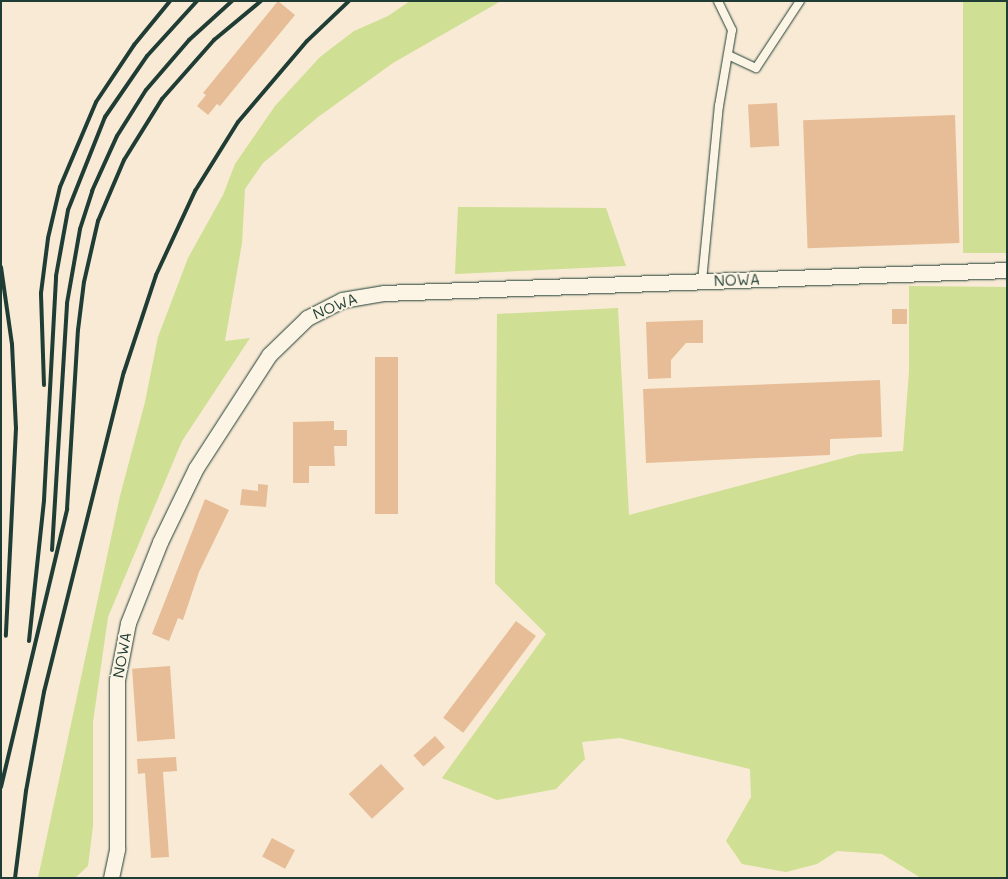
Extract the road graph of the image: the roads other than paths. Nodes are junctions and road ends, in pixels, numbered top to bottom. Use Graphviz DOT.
graph roads {
  1 [pos="718,1"];
  2 [pos="800,1"];
  3 [pos="728,55"];
  4 [pos="1007,270"];
  5 [pos="702,282"];
  6 [pos="111,878"];
  1 -- 3 [label="lane"];
  2 -- 3 [label="lane"];
  3 -- 5 [label="lane"];
  4 -- 5 [label="street, NOWA"];
  5 -- 6 [label="street, NOWA"];
}
